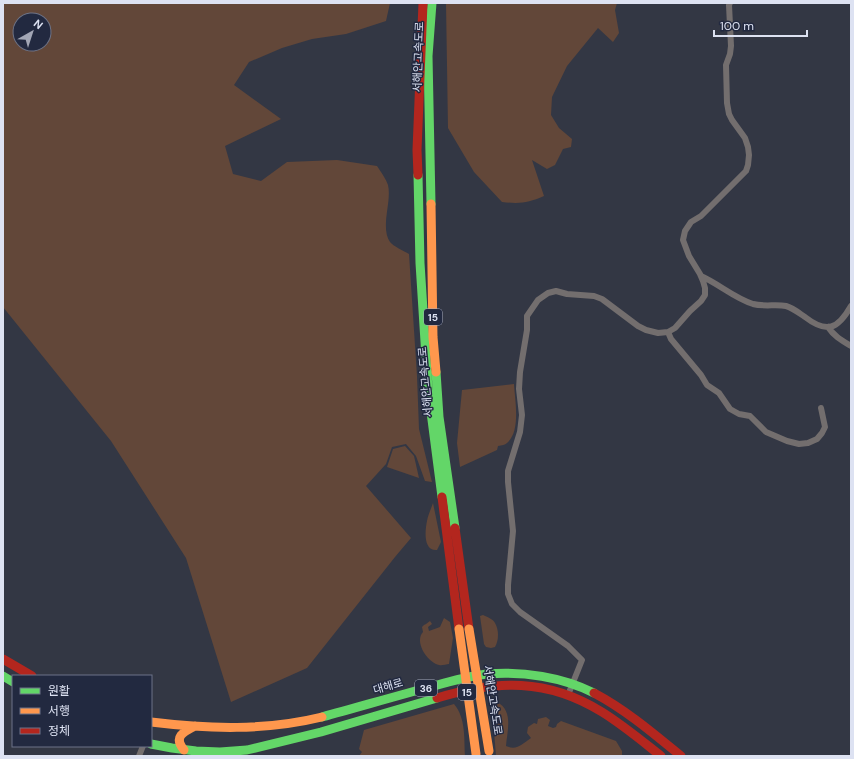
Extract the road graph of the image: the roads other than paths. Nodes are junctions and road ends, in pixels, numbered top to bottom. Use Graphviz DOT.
graph roads {
  1 [pos="423,3"];
  2 [pos="432,3"];
  3 [pos="730,3"];
  4 [pos="701,276"];
  5 [pos="851,306"];
  6 [pos="828,327"];
  7 [pos="668,332"];
  8 [pos="851,346"];
  9 [pos="822,408"];
  10 [pos="3,659"];
  11 [pos="30,675"];
  12 [pos="3,676"];
  13 [pos="12,681"];
  14 [pos="572,684"];
  15 [pos="568,695"];
  16 [pos="152,722"];
  17 [pos="195,726"];
  18 [pos="152,744"];
  19 [pos="184,750"];
  20 [pos="489,754"];
  21 [pos="476,755"];
  22 [pos="661,756"];
  23 [pos="682,756"];
  1 -- 21 [label="highway, 서해안고속도로 / 15, bridge"];
  2 -- 20 [label="highway, 서해안고속도로 / 15, bridge"];
  3 -- 4 [label="street"];
  4 -- 6 [label="street"];
  4 -- 7 [label="street"];
  5 -- 6 [label="street"];
  6 -- 8 [label="street"];
  7 -- 9 [label="street"];
  7 -- 14 [label="street"];
  10 -- 11 [label="highway"];
  12 -- 13 [label="highway"];
  14 -- 15 [label="street"];
  14 -- 17 [label="highway, 대해로 / 36"];
  14 -- 23 [label="highway, 대해로 / 36"];
  15 -- 19 [label="highway, 36"];
  15 -- 22 [label="highway, 36"];
  16 -- 17 [label="highway, 대해로 / 36"];
  17 -- 19 [label="highway"];
  18 -- 19 [label="highway, 36"];
}
